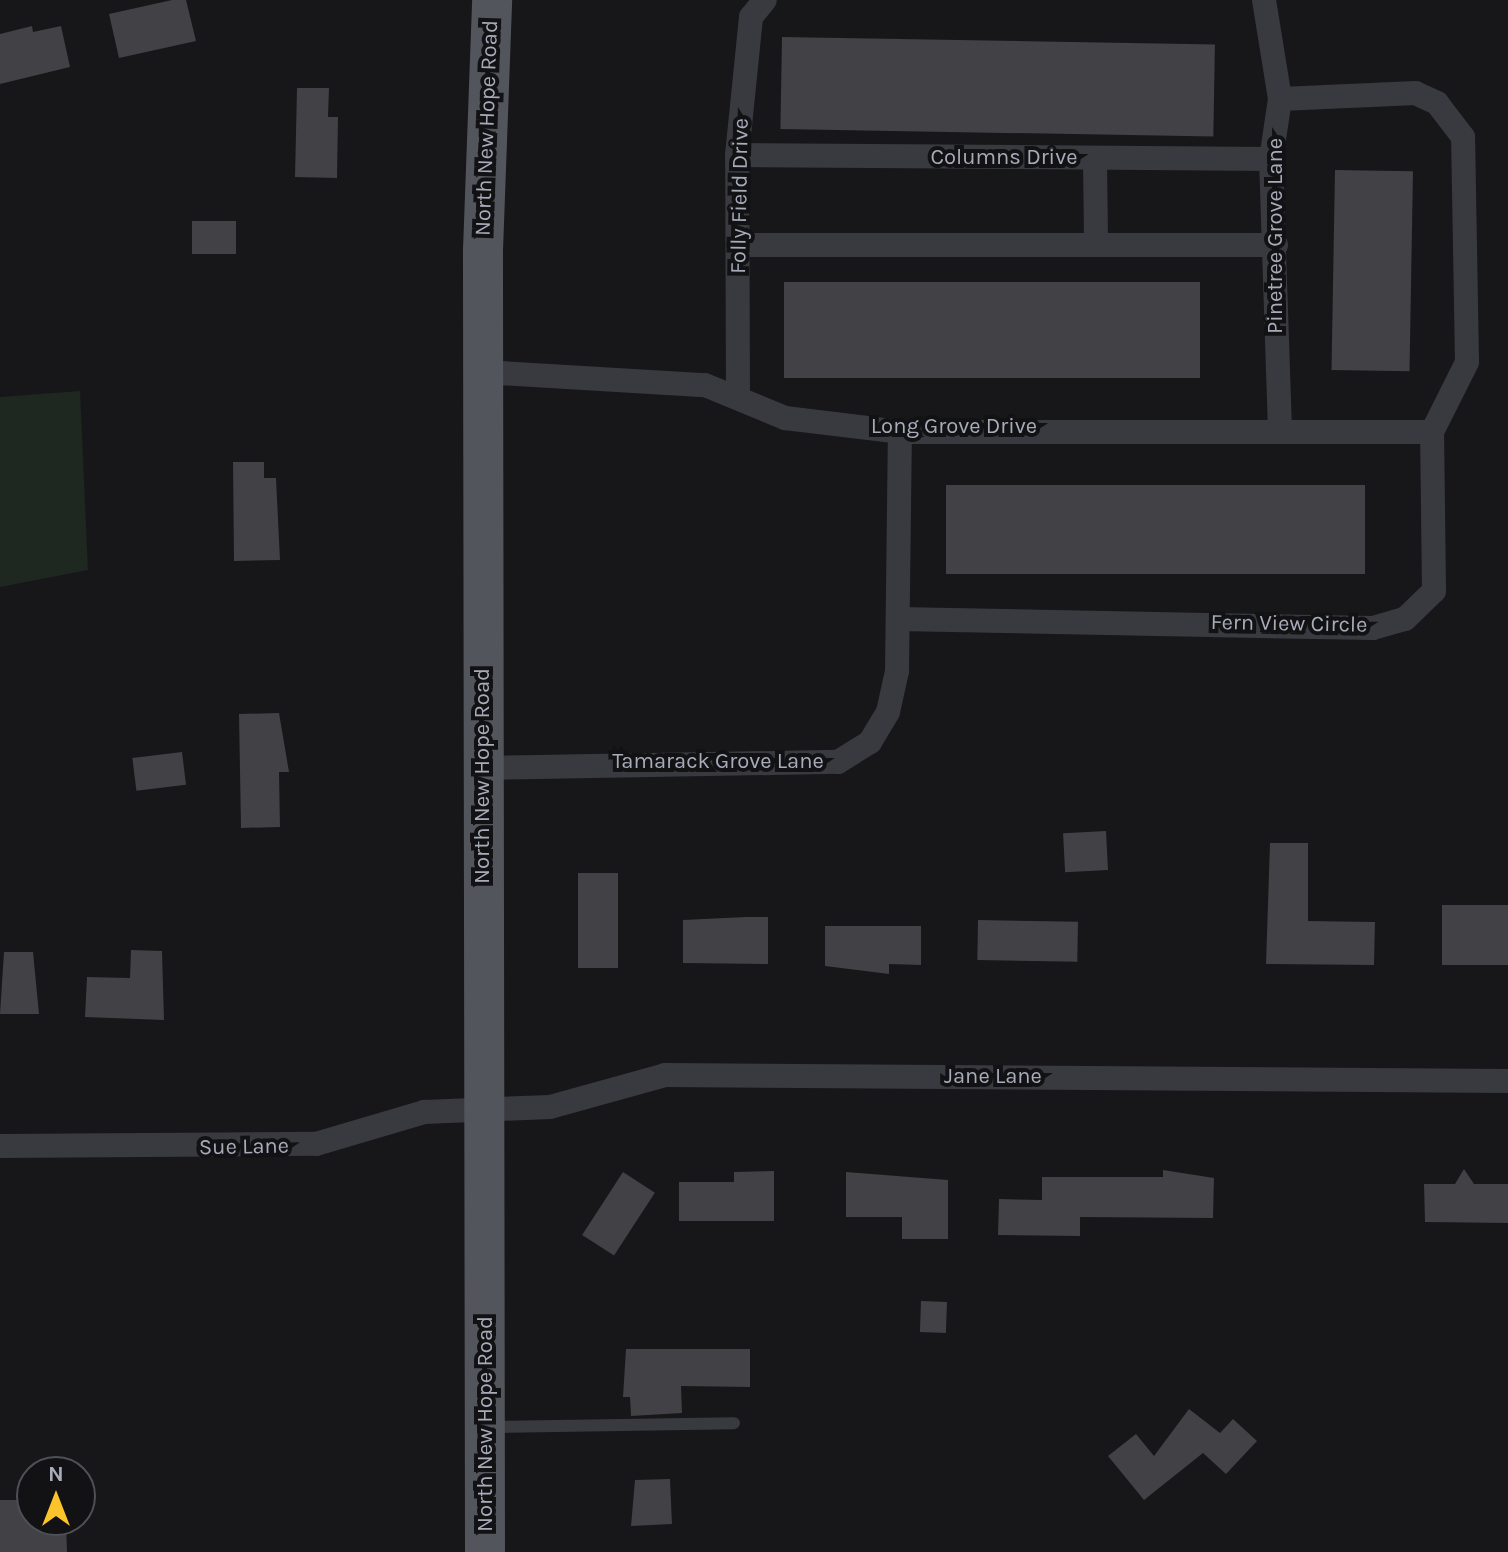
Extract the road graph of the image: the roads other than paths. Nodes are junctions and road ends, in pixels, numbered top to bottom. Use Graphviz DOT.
graph roads {
  1 [pos="492,0"];
  2 [pos="765,0"];
  3 [pos="1264,0"];
  4 [pos="1280,99"];
  5 [pos="737,155"];
  6 [pos="1095,158"];
  7 [pos="1271,159"];
  8 [pos="738,245"];
  9 [pos="1096,245"];
  10 [pos="1276,245"];
  11 [pos="483,372"];
  12 [pos="738,398"];
  13 [pos="1280,426"];
  14 [pos="900,432"];
  15 [pos="1432,432"];
  16 [pos="898,619"];
  17 [pos="483,768"];
  18 [pos="1508,1081"];
  19 [pos="482,1108"];
  20 [pos="0,1146"];
  21 [pos="734,1423"];
  22 [pos="486,1427"];
  23 [pos="485,1552"];
  1 -- 11 [label="main road, North New Hope Road"];
  2 -- 5 [label="street, Folly Field Drive"];
  3 -- 4 [label="street, Pinetree Grove Lane"];
  4 -- 7 [label="street, Pinetree Grove Lane"];
  4 -- 15 [label="street, Fern View Circle"];
  5 -- 6 [label="street, Columns Drive"];
  5 -- 8 [label="street, Folly Field Drive"];
  6 -- 7 [label="street, Columns Drive"];
  6 -- 9 [label="street"];
  7 -- 10 [label="street, Pinetree Grove Lane"];
  8 -- 9 [label="street"];
  8 -- 12 [label="street, Folly Field Drive"];
  9 -- 10 [label="street"];
  10 -- 13 [label="street, Pinetree Grove Lane"];
  11 -- 12 [label="street, Long Grove Drive"];
  11 -- 17 [label="main road, North New Hope Road"];
  12 -- 14 [label="street, Long Grove Drive"];
  13 -- 14 [label="street, Long Grove Drive"];
  13 -- 15 [label="street, Long Grove Drive"];
  14 -- 16 [label="street, Tamarack Grove Lane"];
  15 -- 16 [label="street, Fern View Circle"];
  16 -- 17 [label="street, Tamarack Grove Lane"];
  17 -- 19 [label="main road, North New Hope Road"];
  18 -- 19 [label="street, Jane Lane"];
  19 -- 20 [label="street, Sue Lane"];
  19 -- 22 [label="main road, North New Hope Road"];
  21 -- 22 [label="lane"];
  22 -- 23 [label="main road, North New Hope Road"];
}
